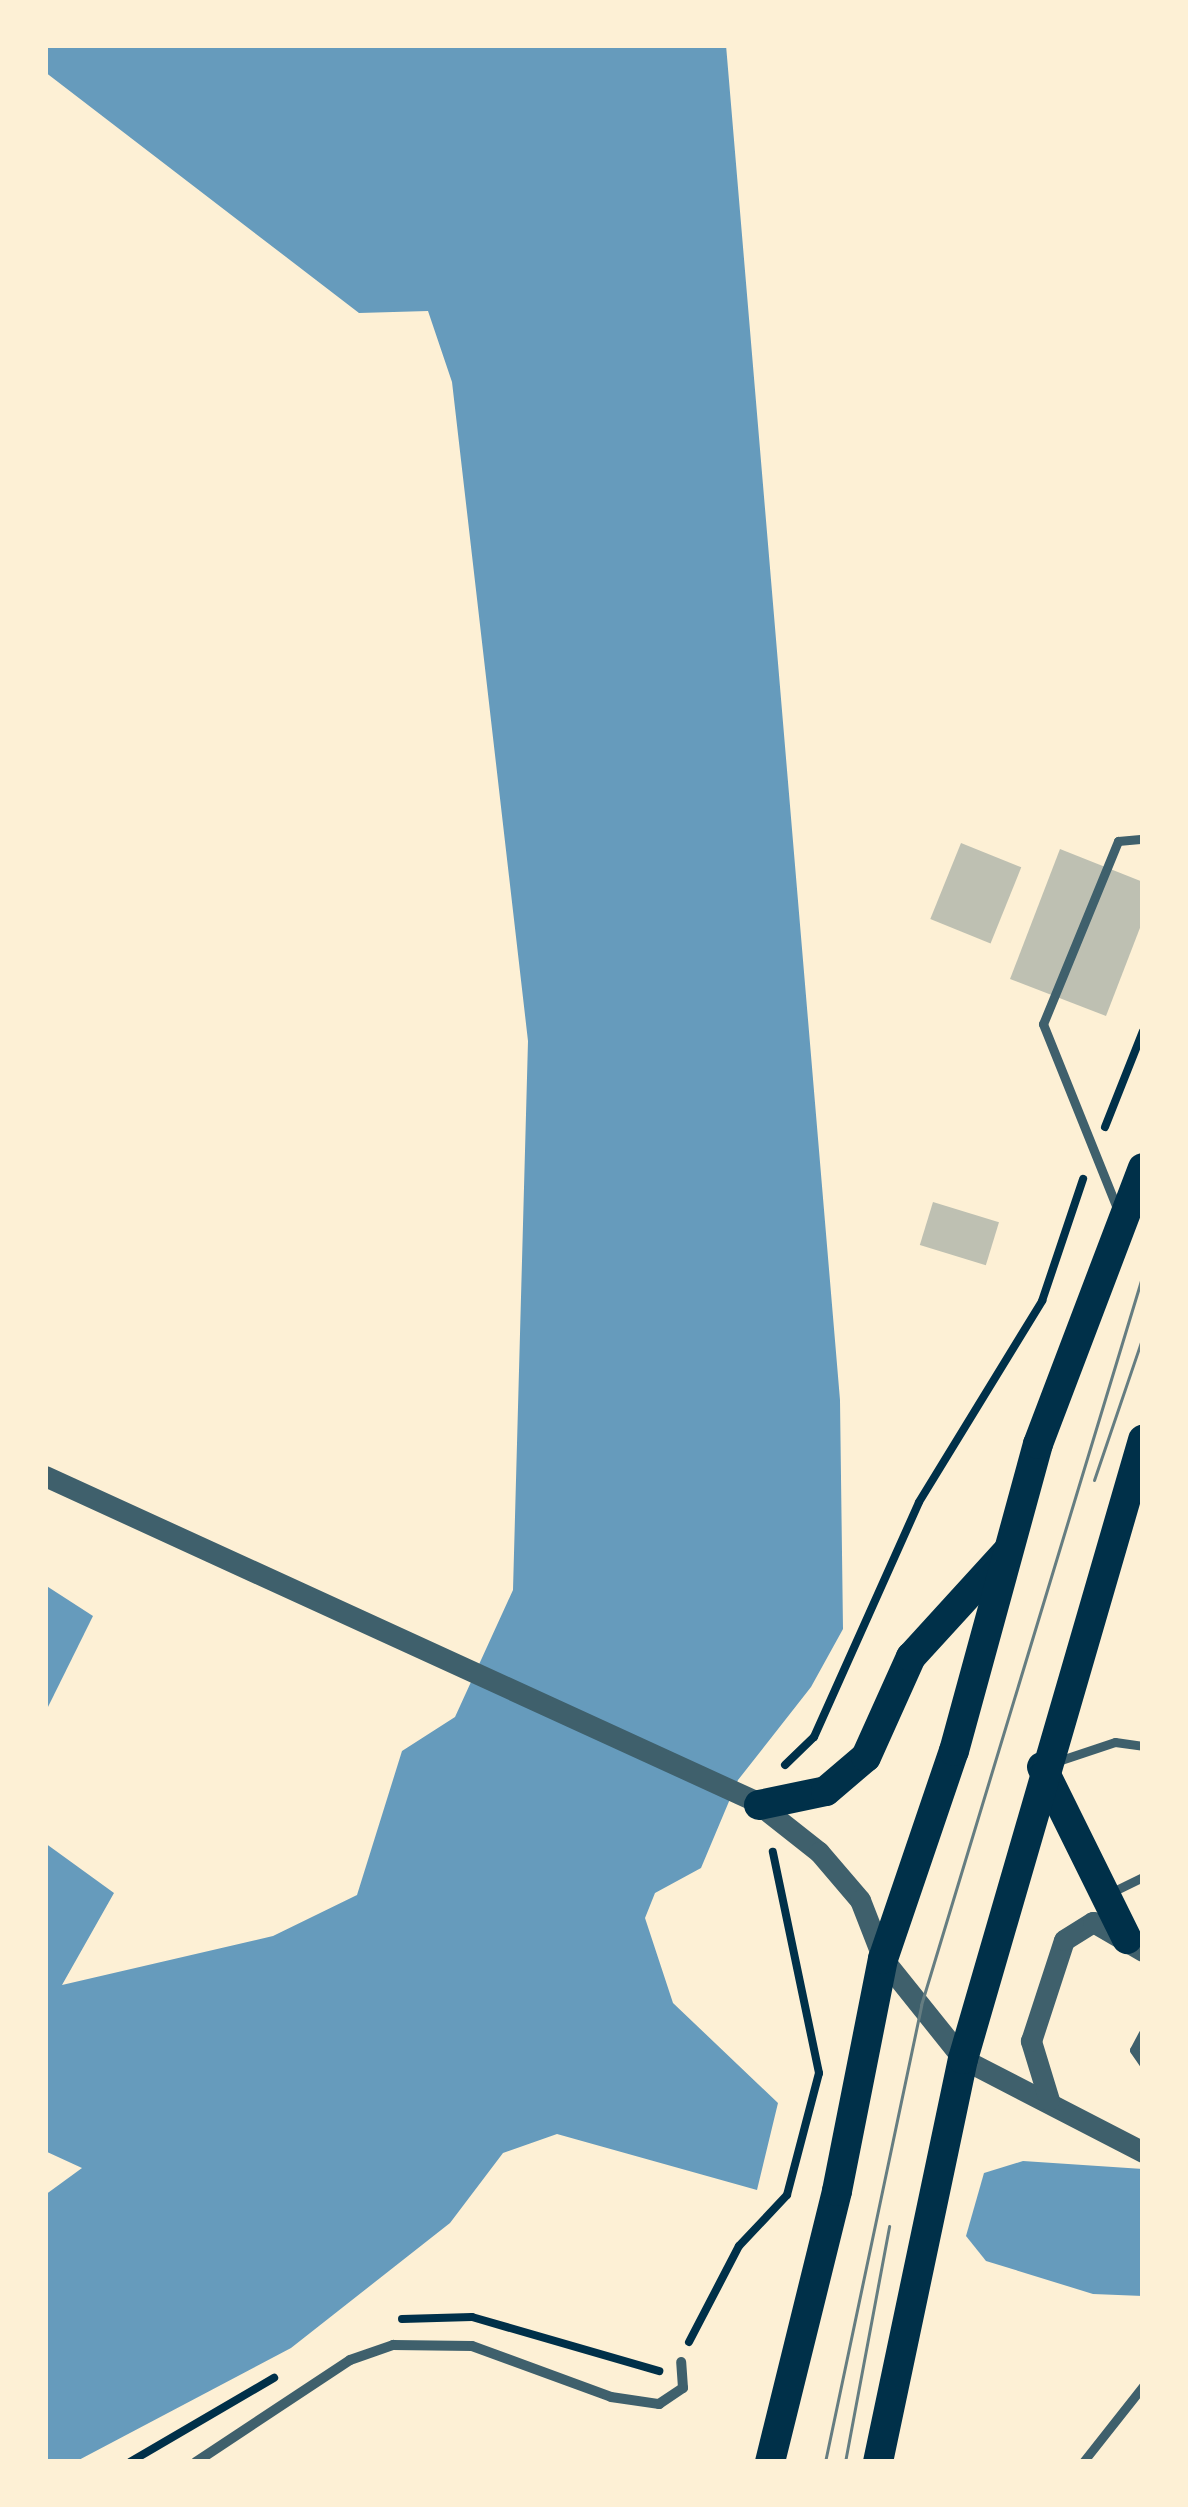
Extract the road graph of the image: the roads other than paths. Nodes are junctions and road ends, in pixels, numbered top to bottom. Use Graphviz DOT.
graph roads {
  1 [pos="1143,839"];
  2 [pos="1143,1168"];
  3 [pos="1123,1222"];
  4 [pos="1143,1440"];
  5 [pos="45,1476"];
  6 [pos="1137,1483"];
  7 [pos="1010,1548"];
  8 [pos="1143,1746"];
  9 [pos="1042,1767"];
  10 [pos="763,1808"];
  11 [pos="1143,1877"];
  12 [pos="1105,1896"];
  13 [pos="1135,1945"];
  14 [pos="883,1959"];
  15 [pos="1143,2032"];
  16 [pos="963,2059"];
  17 [pos="1143,2063"];
  18 [pos="1049,2100"];
  19 [pos="1143,2152"];
  20 [pos="681,2362"];
  21 [pos="1143,2386"];
  22 [pos="196,2462"];
  23 [pos="770,2462"];
  24 [pos="878,2462"];
  25 [pos="1083,2462"];
  1 -- 3 [label="lane"];
  2 -- 3 [label="main road"];
  3 -- 7 [label="main road"];
  4 -- 6 [label="main road"];
  5 -- 10 [label="street"];
  6 -- 9 [label="main road"];
  7 -- 10 [label="main road"];
  7 -- 14 [label="main road"];
  8 -- 9 [label="lane"];
  9 -- 12 [label="main road"];
  9 -- 16 [label="main road"];
  10 -- 14 [label="street"];
  11 -- 12 [label="lane"];
  12 -- 13 [label="main road"];
  13 -- 18 [label="street"];
  14 -- 16 [label="street"];
  14 -- 23 [label="main road"];
  15 -- 17 [label="lane"];
  16 -- 18 [label="street"];
  16 -- 24 [label="main road"];
  18 -- 19 [label="street"];
  20 -- 22 [label="street"];
  21 -- 25 [label="lane"];
}
